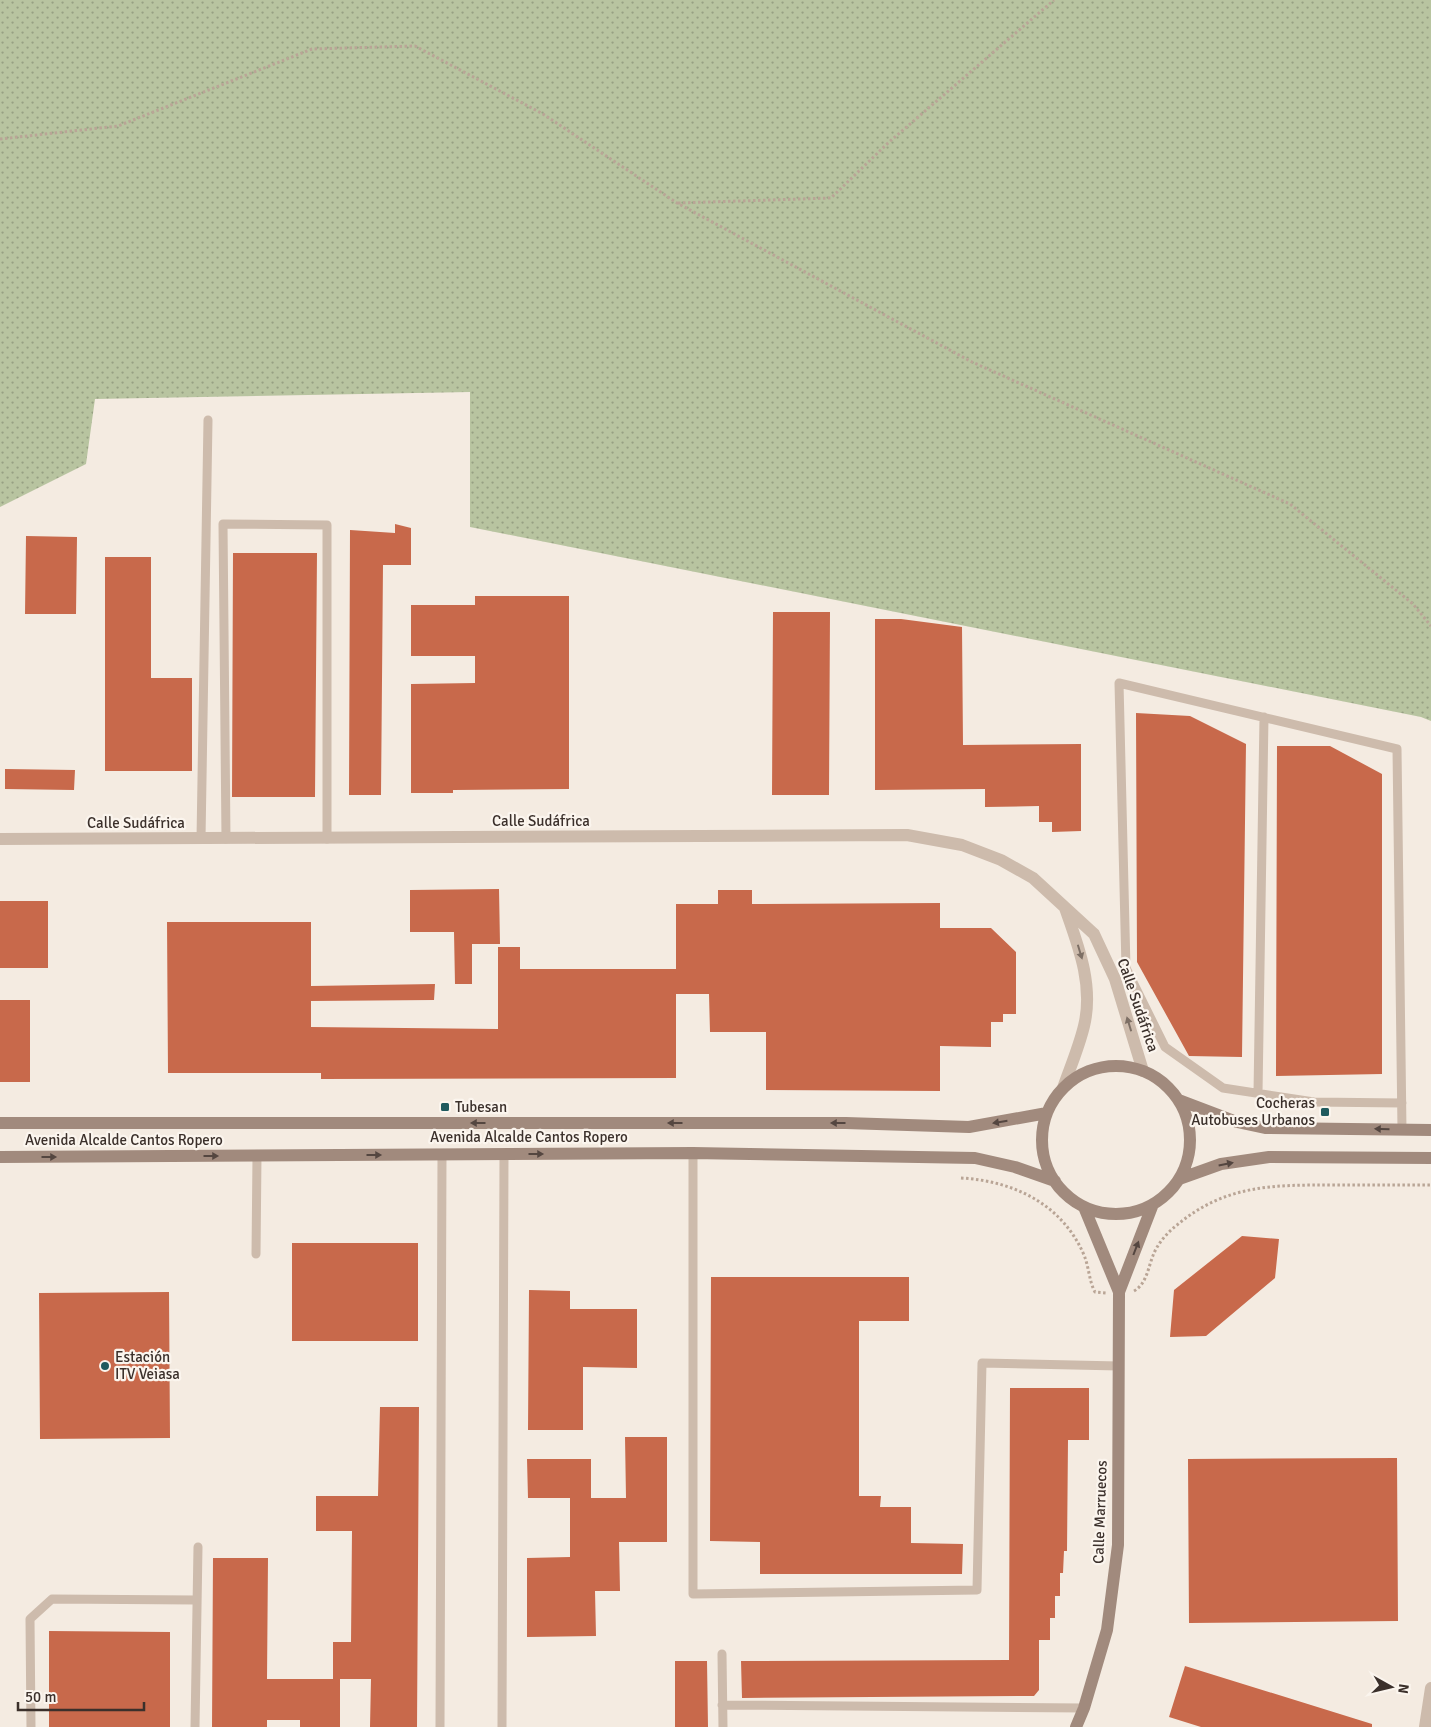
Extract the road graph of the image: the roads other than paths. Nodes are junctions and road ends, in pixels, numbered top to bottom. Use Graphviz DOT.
graph roads {
  1 [pos="208,420"];
  2 [pos="1264,717"];
  3 [pos="327,838"];
  4 [pos="0,839"];
  5 [pos="201,839"];
  6 [pos="226,839"];
  7 [pos="1064,906"];
  8 [pos="1144,1071"];
  9 [pos="1063,1088"];
  10 [pos="1258,1093"];
  11 [pos="1179,1100"];
  12 [pos="1402,1103"];
  13 [pos="1048,1113"];
  14 [pos="0,1123"];
  15 [pos="1402,1130"];
  16 [pos="1431,1130"];
  17 [pos="693,1152"];
  18 [pos="442,1154"];
  19 [pos="504,1154"];
  20 [pos="257,1156"];
  21 [pos="0,1157"];
  22 [pos="1431,1158"];
  23 [pos="1179,1179"];
  24 [pos="1055,1181"];
  25 [pos="1154,1204"];
  26 [pos="1084,1206"];
  27 [pos="256,1254"];
  28 [pos="1119,1292"];
  29 [pos="1118,1366"];
  30 [pos="198,1547"];
  31 [pos="196,1600"];
  32 [pos="722,1654"];
  33 [pos="1431,1688"];
  34 [pos="722,1705"];
  35 [pos="1084,1708"];
  36 [pos="31,1727"];
  37 [pos="195,1727"];
  38 [pos="440,1727"];
  39 [pos="502,1727"];
  40 [pos="723,1727"];
  41 [pos="1076,1727"];
  42 [pos="1425,1727"];
  1 -- 5 [label="lane"];
  2 -- 10 [label="lane"];
  2 -- 10 [label="lane"];
  2 -- 12 [label="lane"];
  3 -- 6 [label="street, Calle Sudáfrica"];
  3 -- 6 [label="lane"];
  3 -- 7 [label="street, Calle Sudáfrica"];
  4 -- 5 [label="street, Calle Sudáfrica"];
  5 -- 6 [label="street, Calle Sudáfrica"];
  8 -- 7 [label="street, Calle Sudáfrica, one-way"];
  7 -- 9 [label="street, Calle Sudáfrica, one-way"];
  8 -- 9 [label="main road"];
  8 -- 11 [label="main road"];
  9 -- 13 [label="main road"];
  10 -- 12 [label="lane"];
  15 -- 11 [label="main road, one-way"];
  11 -- 23 [label="main road"];
  12 -- 15 [label="lane"];
  13 -- 14 [label="main road, Avenida Alcalde Cantos Ropero, one-way"];
  13 -- 24 [label="main road"];
  15 -- 16 [label="main road"];
  19 -- 17 [label="main road, Avenida Alcalde Cantos Ropero, one-way"];
  17 -- 24 [label="main road, Avenida Alcalde Cantos Ropero"];
  17 -- 29 [label="lane"];
  18 -- 19 [label="main road, Avenida Alcalde Cantos Ropero"];
  20 -- 18 [label="main road, Avenida Alcalde Cantos Ropero, one-way"];
  18 -- 38 [label="lane"];
  19 -- 39 [label="lane"];
  21 -- 20 [label="main road, Avenida Alcalde Cantos Ropero, one-way"];
  20 -- 27 [label="lane"];
  23 -- 22 [label="main road, one-way"];
  23 -- 25 [label="main road"];
  24 -- 26 [label="main road"];
  25 -- 26 [label="main road"];
  28 -- 25 [label="main road, Calle Marruecos, one-way"];
  26 -- 28 [label="main road, Calle Marruecos"];
  28 -- 29 [label="main road, Calle Marruecos"];
  29 -- 35 [label="main road, Calle Marruecos"];
  30 -- 31 [label="lane"];
  31 -- 36 [label="lane"];
  31 -- 37 [label="lane"];
  32 -- 34 [label="lane"];
  33 -- 42 [label="street"];
  34 -- 35 [label="lane"];
  34 -- 40 [label="lane"];
  35 -- 41 [label="main road, Calle Marruecos"];
}
